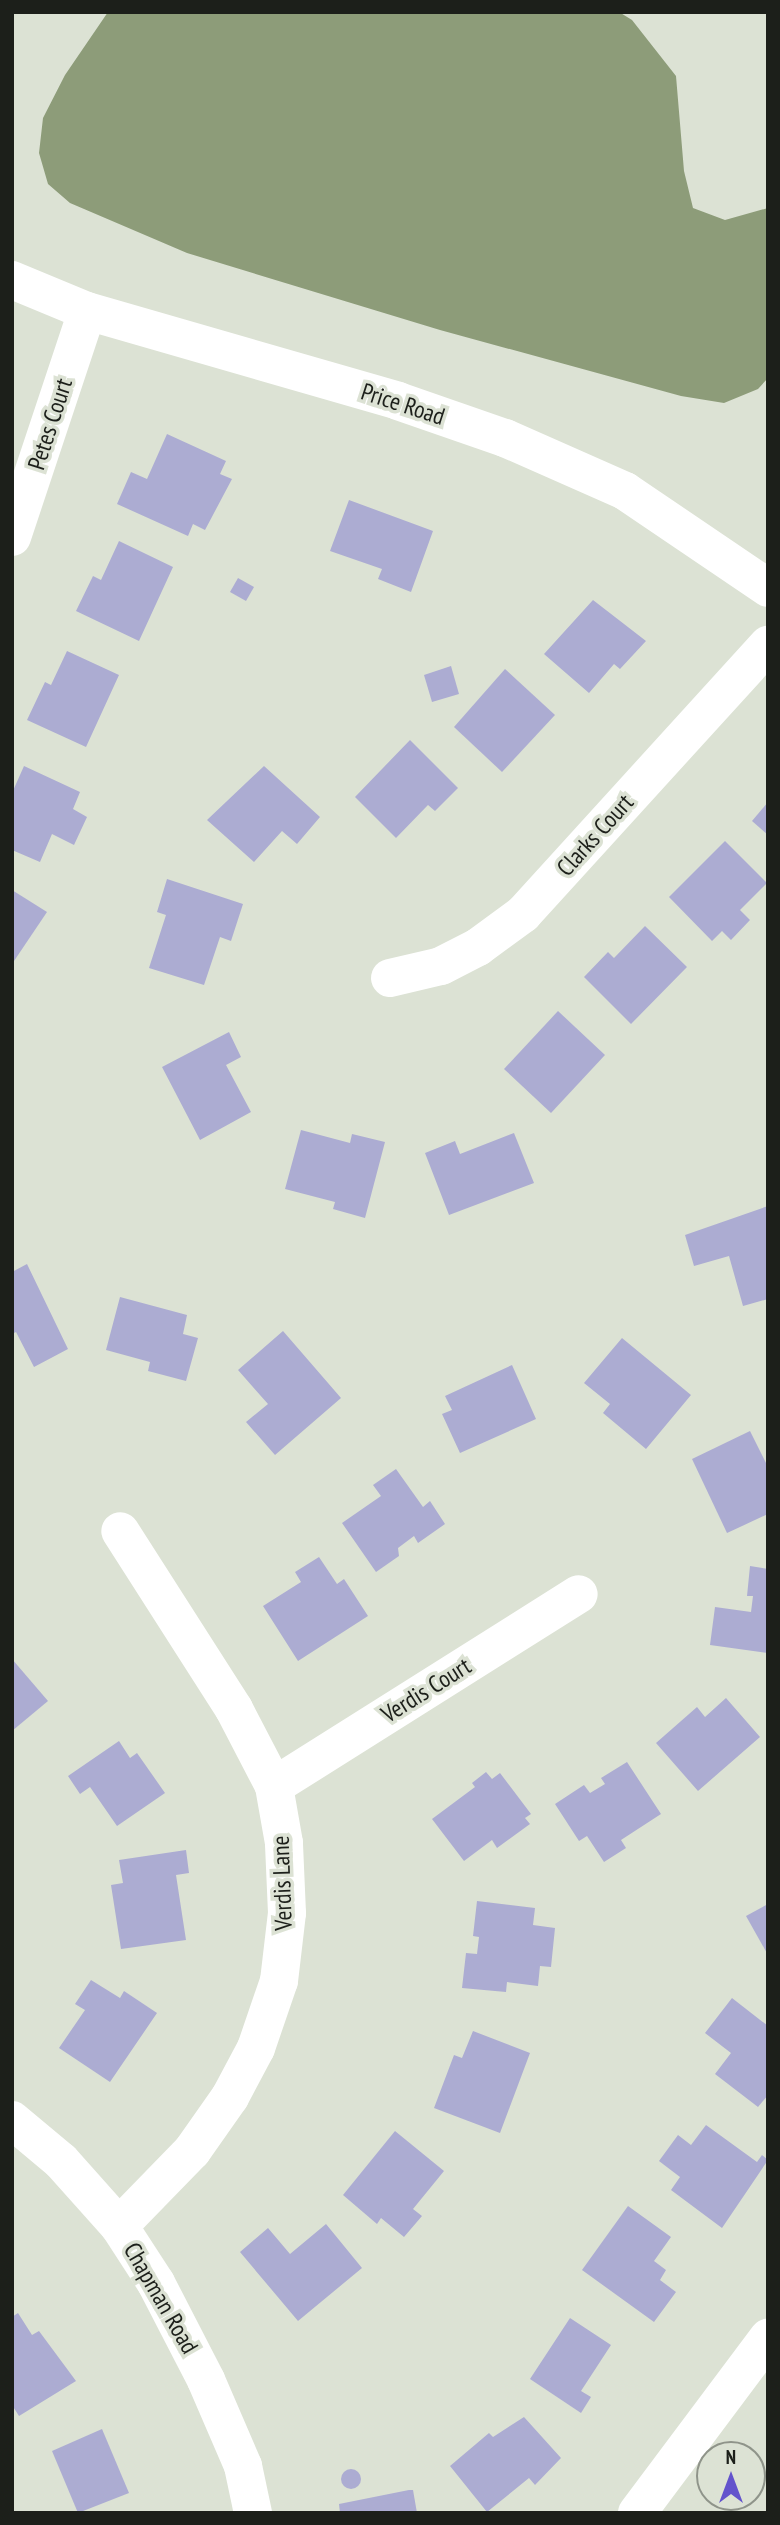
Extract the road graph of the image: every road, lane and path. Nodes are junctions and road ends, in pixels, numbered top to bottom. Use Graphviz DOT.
graph roads {
  1 [pos="12,280"];
  2 [pos="87,311"];
  3 [pos="12,537"];
  4 [pos="768,588"];
  5 [pos="768,645"];
  6 [pos="390,978"];
  7 [pos="120,1531"];
  8 [pos="579,1594"];
  9 [pos="274,1786"];
  10 [pos="12,2120"];
  11 [pos="119,2226"];
  12 [pos="768,2338"];
  13 [pos="253,2513"];
  14 [pos="637,2513"];
  1 -- 2 [label="street, Price Road"];
  2 -- 3 [label="street, Petes Court"];
  2 -- 4 [label="street, Price Road"];
  5 -- 6 [label="street, Clarks Court"];
  7 -- 9 [label="street, Verdis Lane"];
  8 -- 9 [label="street, Verdis Court"];
  9 -- 11 [label="street, Verdis Lane"];
  10 -- 11 [label="street, Chapman Road"];
  11 -- 13 [label="street, Chapman Road"];
  12 -- 14 [label="street"];
}
